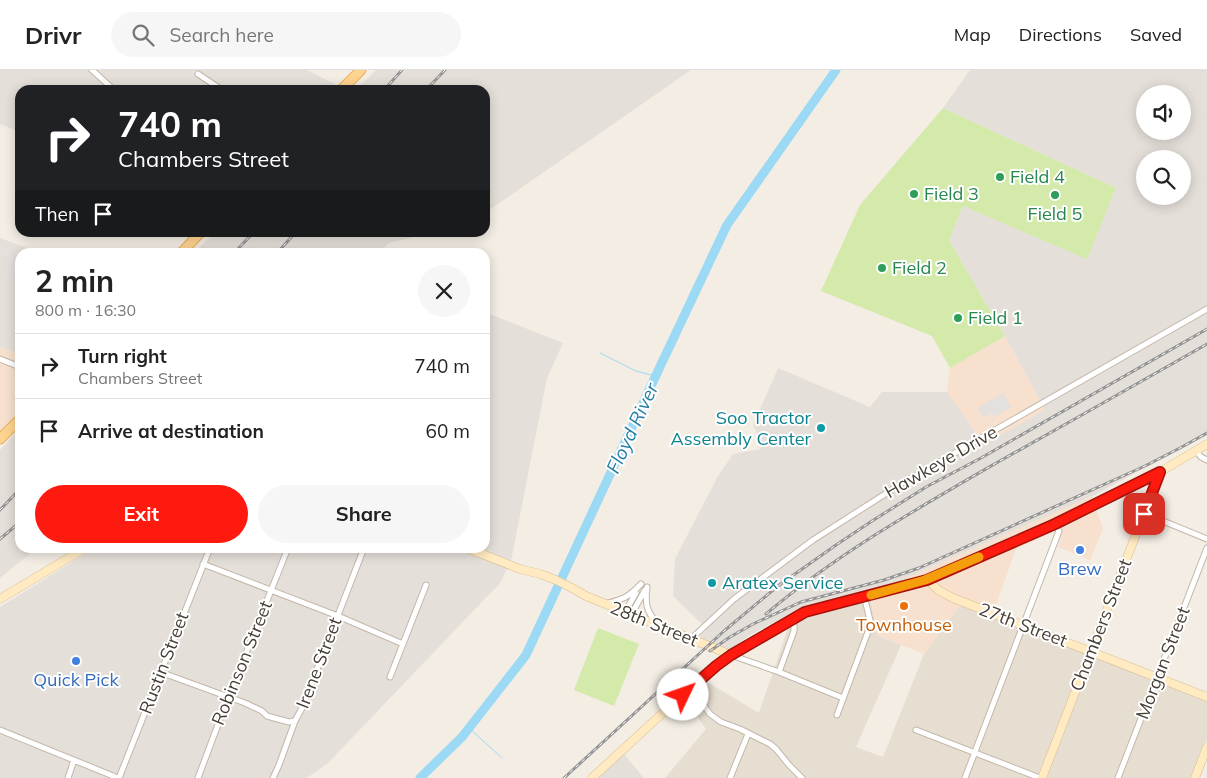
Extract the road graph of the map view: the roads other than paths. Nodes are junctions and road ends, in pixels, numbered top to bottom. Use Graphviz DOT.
graph roads {
  1 [pos="92,70"];
  2 [pos="361,70"];
  3 [pos="198,74"];
  4 [pos="108,85"];
  5 [pos="214,85"];
  6 [pos="346,85"];
  7 [pos="196,237"];
  8 [pos="186,248"];
  9 [pos="1207,309"];
  10 [pos="0,359"];
  11 [pos="15,365"];
  12 [pos="15,424"];
  13 [pos="0,440"];
  14 [pos="1207,444"];
  15 [pos="1196,451"];
  16 [pos="1207,460"];
  17 [pos="1160,472"];
  18 [pos="1131,508"];
  19 [pos="1144,514"];
  20 [pos="1055,524"];
  21 [pos="1207,539"];
  22 [pos="1207,548"];
  23 [pos="77,553"];
  24 [pos="208,553"];
  25 [pos="286,553"];
  26 [pos="362,553"];
  27 [pos="480,553"];
  28 [pos="203,564"];
  29 [pos="927,580"];
  30 [pos="426,585"];
  31 [pos="271,590"];
  32 [pos="864,596"];
  33 [pos="0,599"];
  34 [pos="605,604"];
  35 [pos="628,614"];
  36 [pos="338,616"];
  37 [pos="791,620"];
  38 [pos="1023,625"];
  39 [pos="660,626"];
  40 [pos="691,639"];
  41 [pos="403,644"];
  42 [pos="1090,651"];
  43 [pos="731,655"];
  44 [pos="160,672"];
  45 [pos="779,672"];
  46 [pos="390,677"];
  47 [pos="1157,677"];
  48 [pos="691,687"];
  49 [pos="1207,697"];
  50 [pos="228,698"];
  51 [pos="843,698"];
  52 [pos="837,714"];
  53 [pos="295,721"];
  54 [pos="0,730"];
  55 [pos="916,730"];
  56 [pos="748,734"];
  57 [pos="1207,747"];
  58 [pos="975,753"];
  59 [pos="74,760"];
  60 [pos="795,772"];
  61 [pos="68,778"];
  62 [pos="119,778"];
  63 [pos="198,778"];
  64 [pos="273,778"];
  65 [pos="592,778"];
  66 [pos="730,778"];
  67 [pos="792,778"];
  68 [pos="802,778"];
  69 [pos="965,778"];
  70 [pos="1041,778"];
  71 [pos="1118,778"];
  72 [pos="1195,778"];
  1 -- 4 [label="street"];
  2 -- 6 [label="main road"];
  3 -- 5 [label="street"];
  7 -- 8 [label="main road"];
  9 -- 40 [label="street, Hawkeye Drive"];
  10 -- 11 [label="street"];
  12 -- 13 [label="main road"];
  14 -- 15 [label="main road"];
  15 -- 16 [label="street"];
  15 -- 17 [label="main road"];
  17 -- 19 [label="main road, Chambers Street"];
  17 -- 20 [label="main road"];
  18 -- 19 [label="street"];
  19 -- 21 [label="street"];
  19 -- 42 [label="main road, Chambers Street"];
  20 -- 29 [label="main road"];
  20 -- 38 [label="street"];
  22 -- 47 [label="street, Morgan Street"];
  23 -- 33 [label="main road"];
  24 -- 28 [label="street, Rustin Street"];
  25 -- 31 [label="street, Robinson Street"];
  26 -- 36 [label="street, Irene Street"];
  27 -- 34 [label="main road, 28th Street"];
  28 -- 31 [label="street"];
  28 -- 44 [label="street, Rustin Street"];
  29 -- 32 [label="main road"];
  29 -- 38 [label="main road, 27th Street"];
  30 -- 41 [label="street"];
  31 -- 36 [label="street"];
  31 -- 50 [label="street, Robinson Street"];
  32 -- 37 [label="main road"];
  32 -- 51 [label="street"];
  34 -- 35 [label="main road, 28th Street"];
  34 -- 35 [label="street"];
  35 -- 39 [label="main road, 28th Street"];
  35 -- 39 [label="street"];
  36 -- 41 [label="street"];
  36 -- 53 [label="street, Irene Street"];
  37 -- 43 [label="main road"];
  37 -- 45 [label="street"];
  38 -- 42 [label="main road, 27th Street"];
  38 -- 58 [label="street"];
  39 -- 40 [label="main road, 28th Street"];
  40 -- 43 [label="main road, 28th Street"];
  41 -- 46 [label="street"];
  42 -- 47 [label="main road, 27th Street"];
  42 -- 70 [label="main road, Chambers Street"];
  43 -- 45 [label="street, 28th Street"];
  43 -- 48 [label="main road"];
  44 -- 50 [label="street"];
  44 -- 62 [label="street, Rustin Street"];
  45 -- 51 [label="street, 28th Street"];
  47 -- 49 [label="main road, 27th Street"];
  47 -- 71 [label="street, Morgan Street"];
  48 -- 56 [label="street"];
  48 -- 65 [label="main road"];
  50 -- 53 [label="street"];
  50 -- 63 [label="street, Robinson Street"];
  51 -- 52 [label="street"];
  53 -- 64 [label="street, Irene Street"];
  54 -- 59 [label="street"];
  55 -- 58 [label="street"];
  56 -- 60 [label="street"];
  56 -- 66 [label="street"];
  57 -- 72 [label="main road"];
  58 -- 69 [label="street"];
  58 -- 70 [label="street"];
  59 -- 61 [label="street"];
  59 -- 62 [label="street"];
  60 -- 67 [label="street"];
  60 -- 68 [label="street"];
}
